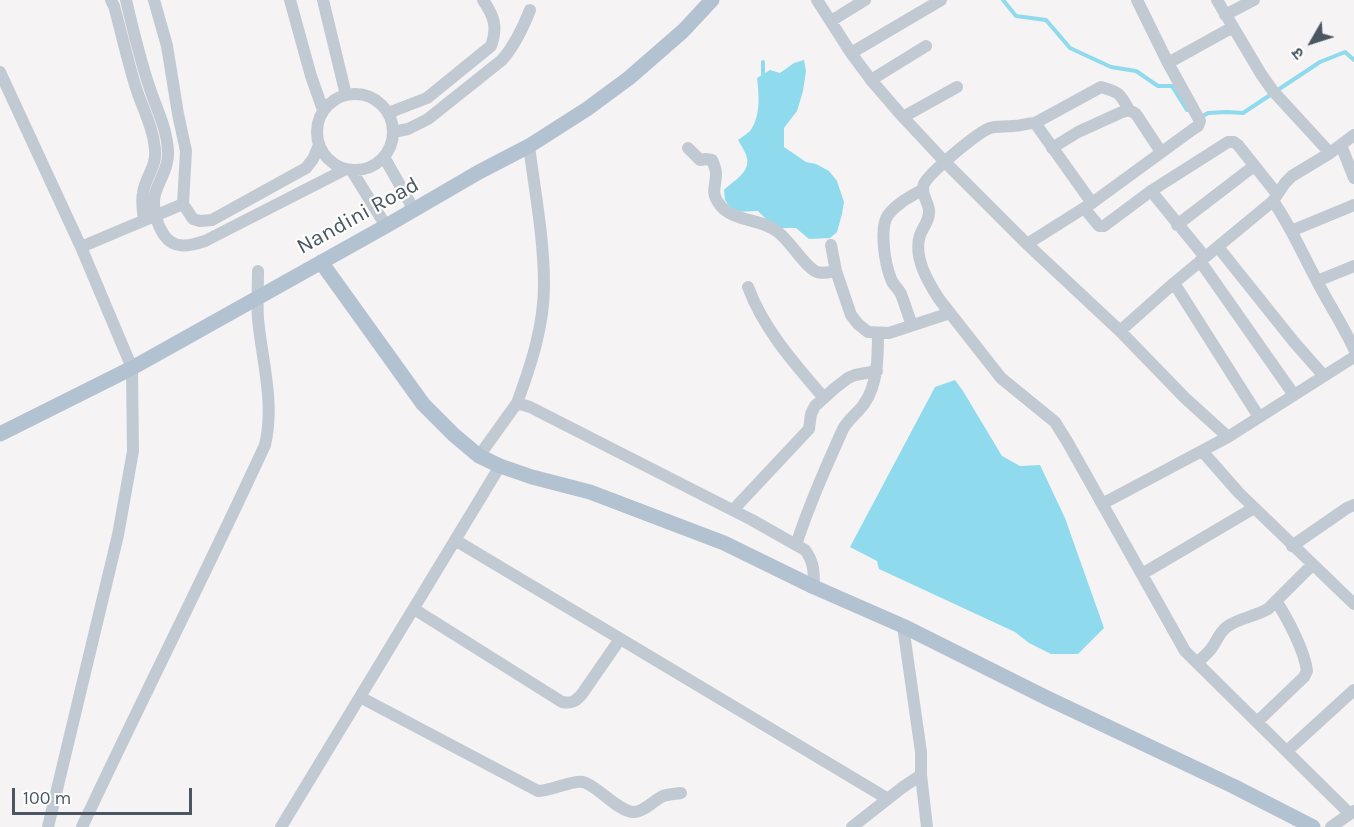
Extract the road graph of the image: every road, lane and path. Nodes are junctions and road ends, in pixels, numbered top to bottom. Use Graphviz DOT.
graph roads {
  1 [pos="111,0"];
  2 [pos="126,0"];
  3 [pos="154,0"];
  4 [pos="290,0"];
  5 [pos="323,0"];
  6 [pos="483,0"];
  7 [pos="712,0"];
  8 [pos="817,0"];
  9 [pos="865,0"];
  10 [pos="941,0"];
  11 [pos="1137,0"];
  12 [pos="1217,0"];
  13 [pos="1254,0"];
  14 [pos="530,10"];
  15 [pos="1225,15"];
  16 [pos="831,21"];
  17 [pos="1233,27"];
  18 [pos="926,46"];
  19 [pos="851,53"];
  20 [pos="1168,63"];
  21 [pos="0,72"];
  22 [pos="871,80"];
  23 [pos="957,87"];
  24 [pos="346,95"];
  25 [pos="323,110"];
  26 [pos="1129,110"];
  27 [pos="388,113"];
  28 [pos="903,117"];
  29 [pos="1035,123"];
  30 [pos="393,132"];
  31 [pos="1354,135"];
  32 [pos="319,145"];
  33 [pos="1341,145"];
  34 [pos="529,147"];
  35 [pos="688,148"];
  36 [pos="1052,148"];
  37 [pos="1161,152"];
  38 [pos="1330,153"];
  39 [pos="384,157"];
  40 [pos="945,162"];
  41 [pos="1254,166"];
  42 [pos="349,170"];
  43 [pos="1354,178"];
  44 [pos="922,190"];
  45 [pos="1151,191"];
  46 [pos="1275,198"];
  47 [pos="183,204"];
  48 [pos="1354,205"];
  49 [pos="1088,206"];
  50 [pos="414,210"];
  51 [pos="150,218"];
  52 [pos="1177,225"];
  53 [pos="386,226"];
  54 [pos="1291,231"];
  55 [pos="1027,244"];
  56 [pos="831,245"];
  57 [pos="81,247"];
  58 [pos="1218,247"];
  59 [pos="1202,259"];
  60 [pos="321,262"];
  61 [pos="1354,266"];
  62 [pos="836,271"];
  63 [pos="258,272"];
  64 [pos="1317,281"];
  65 [pos="1174,283"];
  66 [pos="748,287"];
  67 [pos="950,313"];
  68 [pos="912,326"];
  69 [pos="1120,331"];
  70 [pos="878,333"];
  71 [pos="1354,349"];
  72 [pos="1354,357"];
  73 [pos="132,368"];
  74 [pos="876,371"];
  75 [pos="1324,376"];
  76 [pos="1294,394"];
  77 [pos="824,398"];
  78 [pos="517,403"];
  79 [pos="1259,417"];
  80 [pos="0,434"];
  81 [pos="1228,437"];
  82 [pos="1202,451"];
  83 [pos="479,456"];
  84 [pos="500,466"];
  85 [pos="1102,504"];
  86 [pos="1354,505"];
  87 [pos="1254,508"];
  88 [pos="733,510"];
  89 [pos="455,540"];
  90 [pos="796,544"];
  91 [pos="1292,546"];
  92 [pos="1312,565"];
  93 [pos="1142,574"];
  94 [pos="814,586"];
  95 [pos="1276,601"];
  96 [pos="1354,604"];
  97 [pos="414,609"];
  98 [pos="903,626"];
  99 [pos="620,639"];
  100 [pos="1197,663"];
  101 [pos="1354,690"];
  102 [pos="360,697"];
  103 [pos="1257,722"];
  104 [pos="1287,751"];
  105 [pos="921,775"];
  106 [pos="681,793"];
  107 [pos="888,799"];
  108 [pos="1352,812"];
  109 [pos="48,827"];
  110 [pos="82,827"];
  111 [pos="282,827"];
  112 [pos="852,827"];
  113 [pos="927,827"];
  114 [pos="1313,827"];
  115 [pos="1331,827"];
  1 -- 51 [label="street"];
  2 -- 51 [label="street"];
  3 -- 47 [label="street"];
  4 -- 25 [label="street"];
  5 -- 24 [label="street"];
  6 -- 27 [label="street"];
  7 -- 34 [label="main road, Nandini Road"];
  8 -- 16 [label="street"];
  9 -- 16 [label="street"];
  10 -- 19 [label="street"];
  11 -- 20 [label="street"];
  12 -- 15 [label="street"];
  13 -- 15 [label="street"];
  14 -- 30 [label="street"];
  15 -- 17 [label="street"];
  16 -- 19 [label="street"];
  17 -- 20 [label="street"];
  17 -- 38 [label="street"];
  18 -- 22 [label="street"];
  19 -- 22 [label="street"];
  20 -- 37 [label="street"];
  21 -- 57 [label="street"];
  22 -- 28 [label="street"];
  23 -- 28 [label="street"];
  24 -- 25 [label="street"];
  24 -- 27 [label="street"];
  25 -- 32 [label="street"];
  26 -- 29 [label="street"];
  26 -- 36 [label="street"];
  26 -- 37 [label="street"];
  27 -- 30 [label="street"];
  28 -- 40 [label="street"];
  29 -- 36 [label="street"];
  29 -- 40 [label="street"];
  30 -- 39 [label="street"];
  31 -- 33 [label="street"];
  32 -- 42 [label="street"];
  32 -- 47 [label="street"];
  33 -- 38 [label="street"];
  33 -- 43 [label="street"];
  34 -- 50 [label="main road, Nandini Road"];
  34 -- 78 [label="street"];
  35 -- 62 [label="street"];
  36 -- 49 [label="street"];
  37 -- 49 [label="street"];
  38 -- 46 [label="street"];
  39 -- 42 [label="street"];
  39 -- 50 [label="street"];
  40 -- 44 [label="street"];
  40 -- 55 [label="street"];
  41 -- 45 [label="street"];
  41 -- 46 [label="street"];
  41 -- 52 [label="street"];
  42 -- 51 [label="street"];
  42 -- 53 [label="street"];
  44 -- 67 [label="street"];
  44 -- 68 [label="street"];
  45 -- 49 [label="street"];
  45 -- 52 [label="street"];
  46 -- 54 [label="street"];
  46 -- 58 [label="street"];
  47 -- 51 [label="street"];
  48 -- 54 [label="street"];
  49 -- 55 [label="street"];
  50 -- 53 [label="main road, Nandini Road"];
  51 -- 57 [label="street"];
  52 -- 59 [label="street"];
  53 -- 60 [label="main road, Nandini Road"];
  54 -- 64 [label="street"];
  55 -- 69 [label="street"];
  56 -- 62 [label="street"];
  57 -- 73 [label="street"];
  58 -- 59 [label="street"];
  58 -- 75 [label="street"];
  59 -- 65 [label="street"];
  59 -- 76 [label="street"];
  60 -- 73 [label="main road, Nandini Road"];
  60 -- 83 [label="main road"];
  61 -- 64 [label="street"];
  62 -- 70 [label="street"];
  63 -- 110 [label="street"];
  64 -- 71 [label="street"];
  65 -- 69 [label="street"];
  65 -- 79 [label="street"];
  66 -- 77 [label="street"];
  67 -- 68 [label="street"];
  67 -- 85 [label="street"];
  68 -- 70 [label="street"];
  69 -- 81 [label="street"];
  70 -- 74 [label="street"];
  72 -- 75 [label="street"];
  73 -- 80 [label="main road, Nandini Road"];
  73 -- 109 [label="street"];
  74 -- 77 [label="street"];
  74 -- 90 [label="street"];
  75 -- 76 [label="street"];
  76 -- 79 [label="street"];
  77 -- 88 [label="street"];
  78 -- 83 [label="street"];
  78 -- 88 [label="street"];
  79 -- 81 [label="street"];
  81 -- 82 [label="street"];
  82 -- 85 [label="street"];
  82 -- 87 [label="street"];
  83 -- 84 [label="main road"];
  84 -- 89 [label="street"];
  84 -- 94 [label="main road"];
  85 -- 93 [label="street"];
  86 -- 91 [label="street"];
  87 -- 91 [label="street"];
  87 -- 93 [label="street"];
  88 -- 90 [label="street"];
  89 -- 97 [label="street"];
  89 -- 99 [label="street"];
  90 -- 94 [label="street"];
  91 -- 92 [label="street"];
  92 -- 95 [label="street"];
  92 -- 96 [label="street"];
  93 -- 100 [label="street"];
  94 -- 98 [label="main road"];
  95 -- 100 [label="street"];
  95 -- 103 [label="street"];
  97 -- 99 [label="street"];
  97 -- 102 [label="street"];
  98 -- 105 [label="street"];
  98 -- 114 [label="main road"];
  99 -- 107 [label="street"];
  100 -- 103 [label="street"];
  101 -- 104 [label="street"];
  102 -- 106 [label="street"];
  102 -- 111 [label="street"];
  103 -- 104 [label="street"];
  104 -- 108 [label="street"];
  105 -- 107 [label="street"];
  105 -- 113 [label="street"];
  107 -- 112 [label="street"];
  108 -- 115 [label="street"];
}
